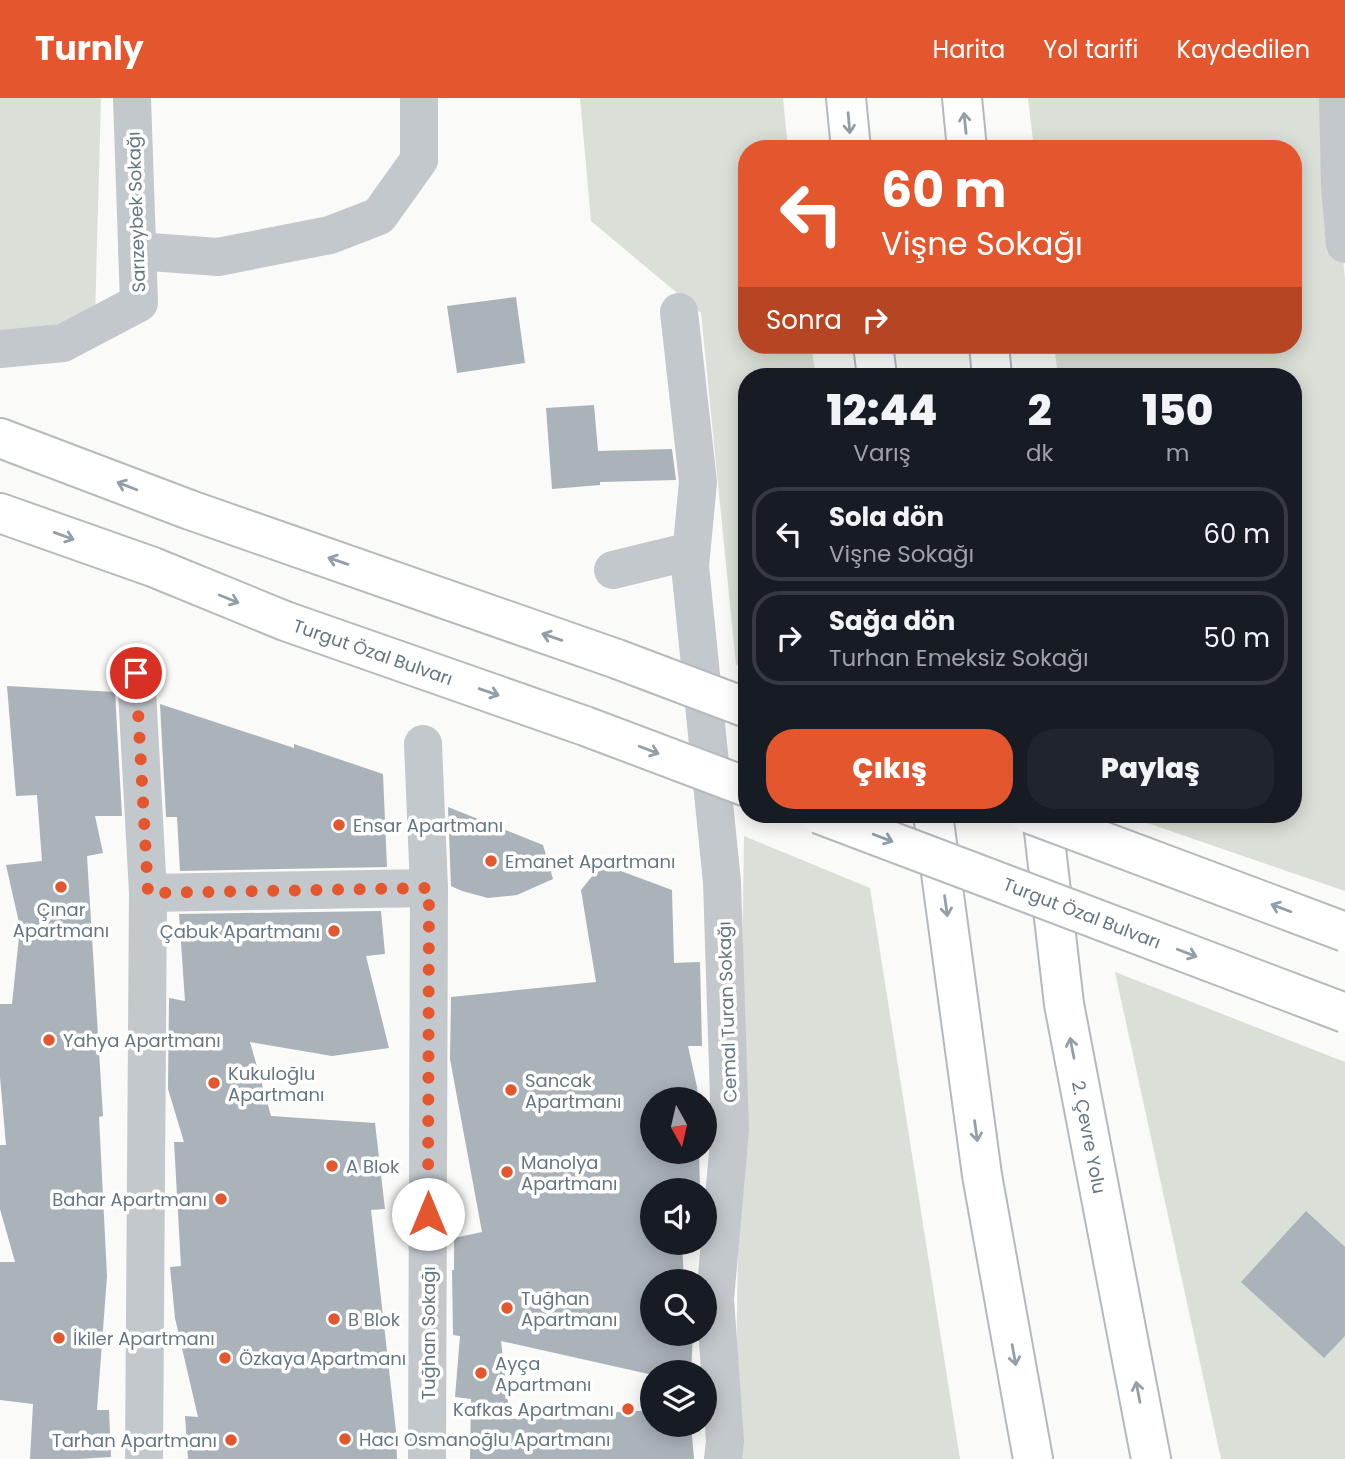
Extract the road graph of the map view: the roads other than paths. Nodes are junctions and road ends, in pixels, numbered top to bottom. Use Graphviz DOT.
graph roads {
  1 [pos="132,98"];
  2 [pos="419,98"];
  3 [pos="846,98"];
  4 [pos="962,98"];
  5 [pos="1338,98"];
  6 [pos="850,140"];
  7 [pos="966,140"];
  8 [pos="1345,244"];
  9 [pos="137,251"];
  10 [pos="679,312"];
  11 [pos="0,349"];
  12 [pos="0,438"];
  13 [pos="0,513"];
  14 [pos="690,566"];
  15 [pos="612,570"];
  16 [pos="136,673"];
  17 [pos="738,705"];
  18 [pos="423,744"];
  19 [pos="738,784"];
  20 [pos="843,823"];
  21 [pos="934,823"];
  22 [pos="1043,823"];
  23 [pos="1054,823"];
  24 [pos="429,888"];
  25 [pos="148,893"];
  26 [pos="1345,932"];
  27 [pos="1345,1013"];
  28 [pos="144,1459"];
  29 [pos="428,1459"];
  30 [pos="723,1459"];
  31 [pos="1033,1459"];
  32 [pos="1150,1459"];
  1 -- 9 [label="street, Sarızeybek Sokağı"];
  2 -- 9 [label="street"];
  3 -- 6 [label="main road, one-way"];
  7 -- 4 [label="main road, one-way"];
  5 -- 8 [label="street"];
  9 -- 11 [label="street, Sarızeybek Sokağı"];
  10 -- 14 [label="street, Cemal Turan Sokağı"];
  17 -- 12 [label="main road, one-way, bridge"];
  13 -- 19 [label="main road, Turgut Özal Bulvarı, one-way, bridge"];
  14 -- 15 [label="street"];
  14 -- 30 [label="street, Cemal Turan Sokağı"];
  16 -- 25 [label="street"];
  18 -- 24 [label="street, Tuğhan Sokağı"];
  20 -- 27 [label="main road, Turgut Özal Bulvarı, one-way, bridge"];
  21 -- 31 [label="main road, one-way"];
  32 -- 22 [label="main road, 2. Çevre Yolu, one-way"];
  26 -- 23 [label="main road, one-way, bridge"];
  24 -- 25 [label="street"];
  24 -- 29 [label="street, Tuğhan Sokağı"];
  25 -- 28 [label="street"];
}
